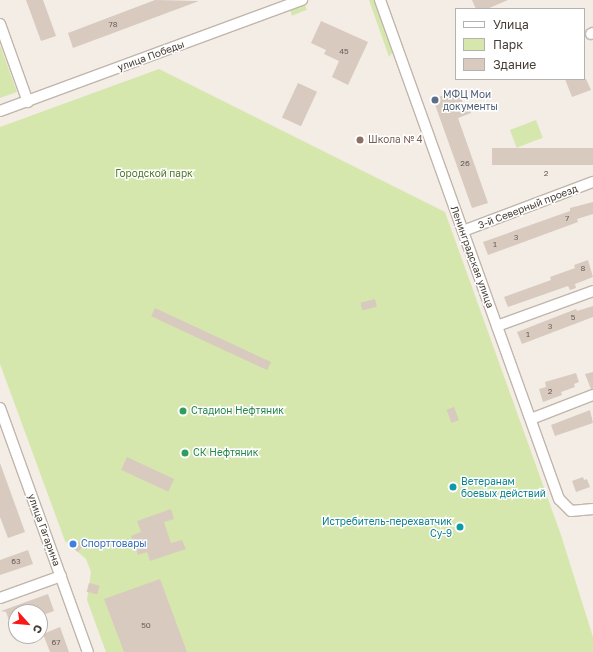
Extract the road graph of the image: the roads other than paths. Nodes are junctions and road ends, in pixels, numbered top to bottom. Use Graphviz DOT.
graph roads {
  1 [pos="302,0"];
  2 [pos="380,0"];
  3 [pos="0,24"];
  4 [pos="28,102"];
  5 [pos="0,111"];
  6 [pos="593,182"];
  7 [pos="463,231"];
  8 [pos="593,291"];
  9 [pos="497,326"];
  10 [pos="593,395"];
  11 [pos="0,408"];
  12 [pos="531,419"];
  13 [pos="593,509"];
  14 [pos="61,576"];
  15 [pos="0,598"];
  16 [pos="88,652"];
  1 -- 4 [label="street, улица Победы"];
  2 -- 7 [label="street, Ленинградская улица"];
  3 -- 4 [label="street"];
  4 -- 5 [label="street, улица Победы"];
  6 -- 7 [label="street, 3-й Северный проезд"];
  7 -- 9 [label="street, Ленинградская улица"];
  8 -- 9 [label="street"];
  9 -- 12 [label="street, Ленинградская улица"];
  10 -- 12 [label="street"];
  11 -- 14 [label="street, улица Гагарина"];
  12 -- 13 [label="street, Ленинградская улица"];
  14 -- 15 [label="street"];
  14 -- 16 [label="street, улица Гагарина"];
}
